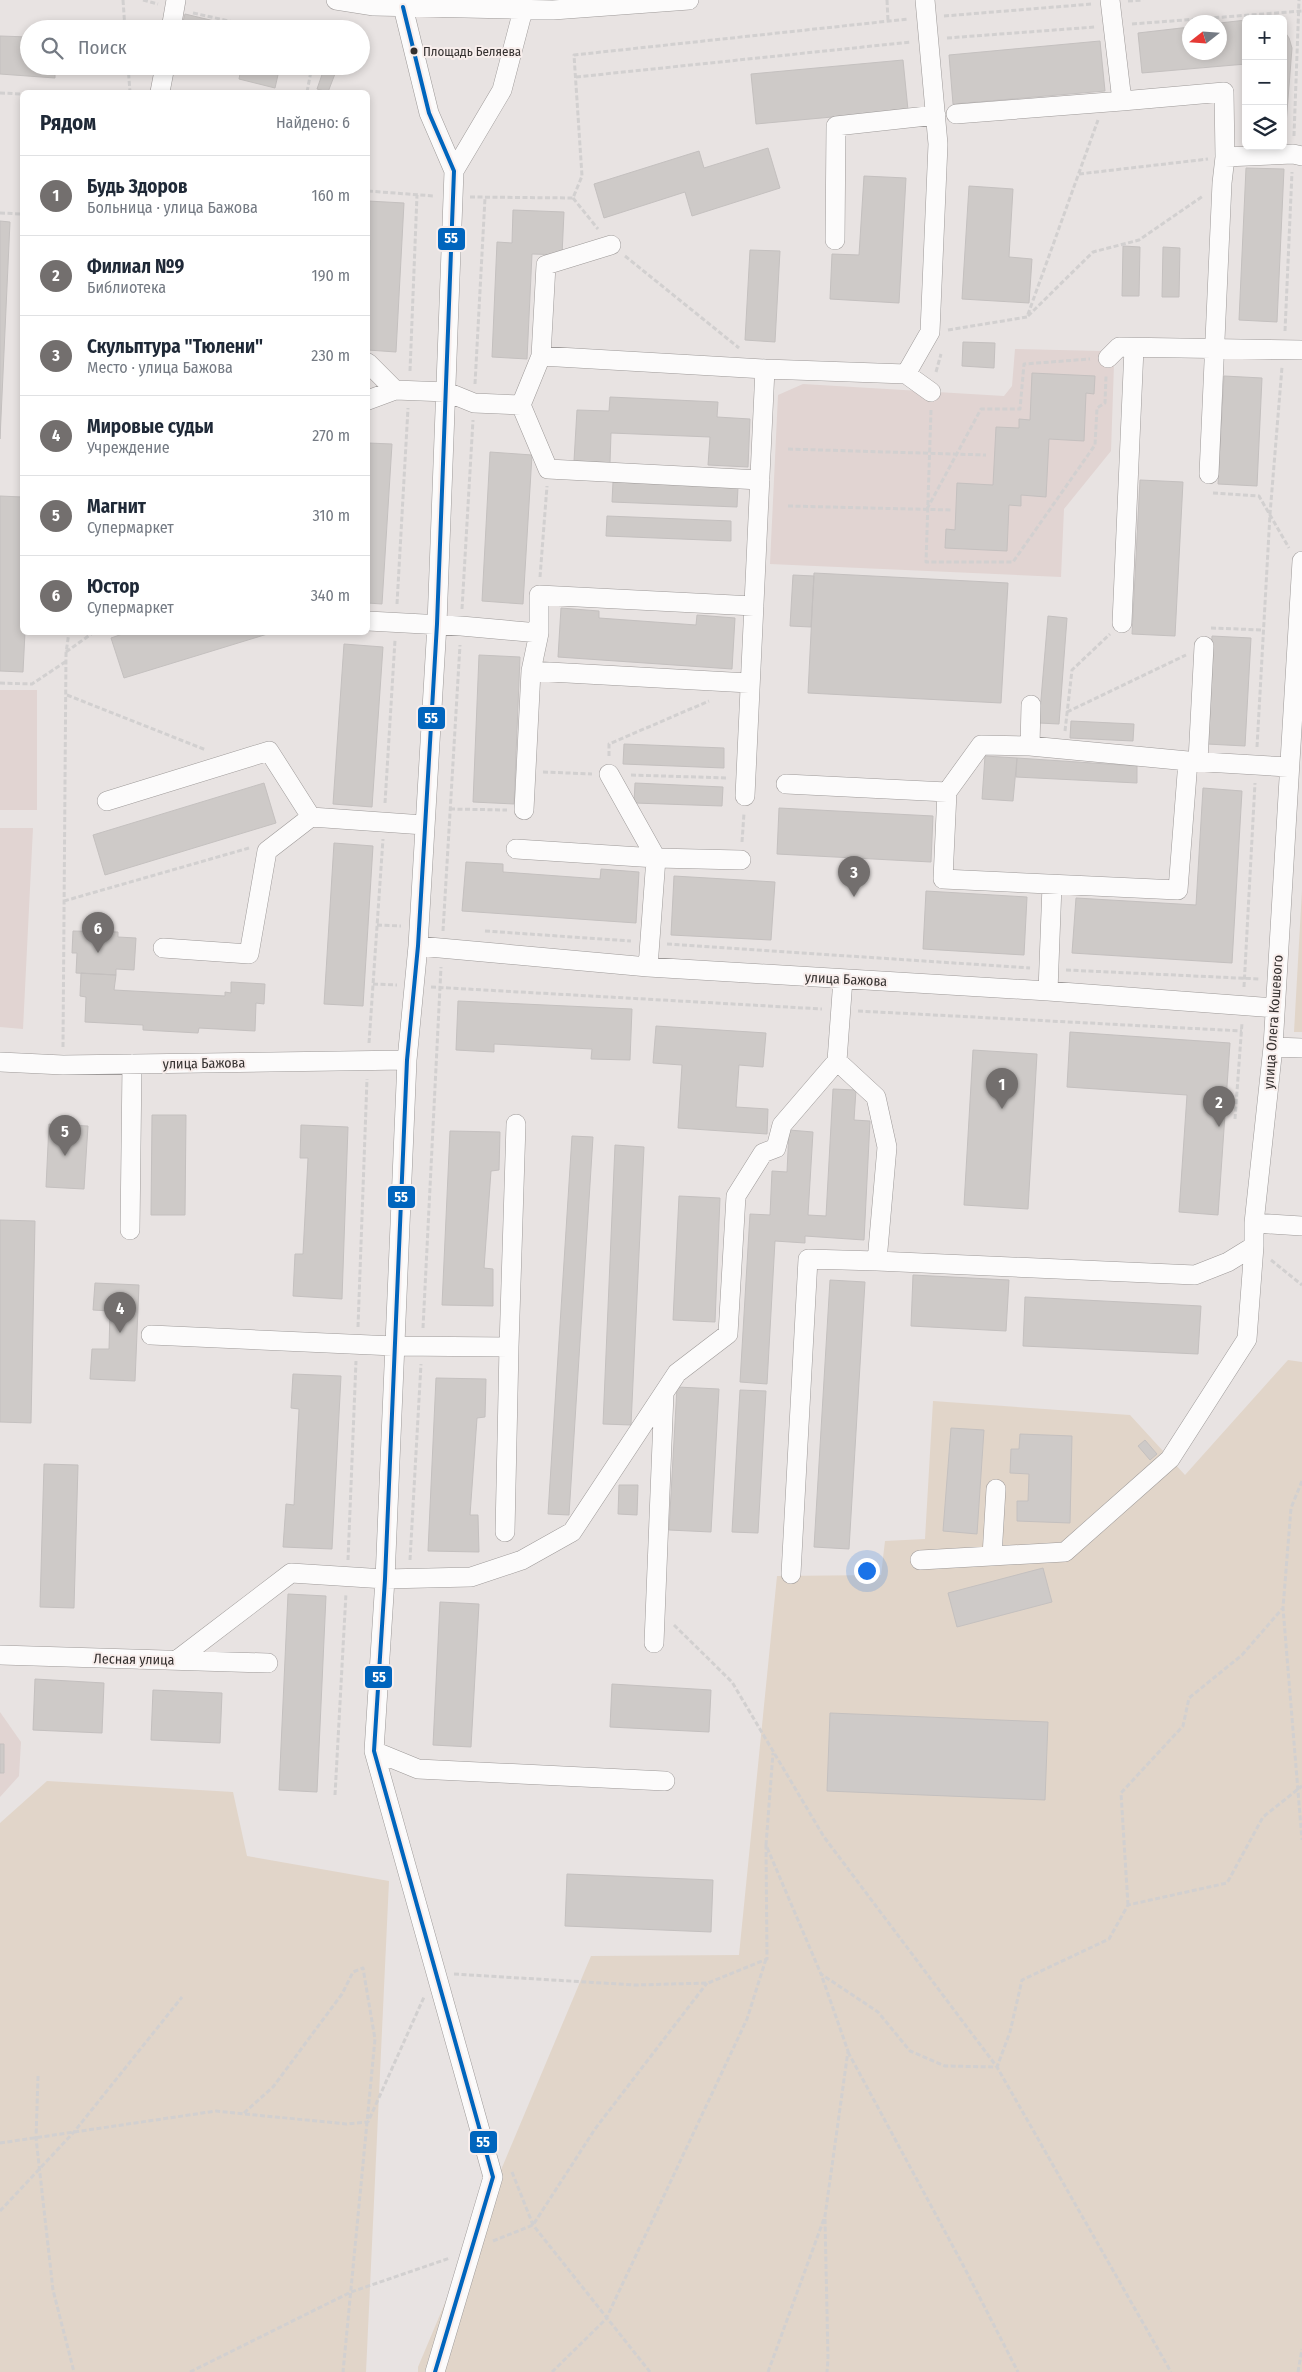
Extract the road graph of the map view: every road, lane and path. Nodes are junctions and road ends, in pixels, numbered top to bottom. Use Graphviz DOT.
graph roads {
  1 [pos="122,0"];
  2 [pos="143,0"];
  3 [pos="336,0"];
  4 [pos="688,0"];
  5 [pos="887,0"];
  6 [pos="1143,0"];
  7 [pos="1298,0"];
  8 [pos="1110,1"];
  9 [pos="175,4"];
  10 [pos="403,7"];
  11 [pos="926,9"];
  12 [pos="523,10"];
  13 [pos="124,20"];
  14 [pos="172,20"];
  15 [pos="233,20"];
  16 [pos="888,21"];
  17 [pos="129,75"];
  18 [pos="163,75"];
  19 [pos="310,75"];
  20 [pos="130,90"];
  21 [pos="160,90"];
  22 [pos="307,90"];
  23 [pos="0,93"];
  24 [pos="20,94"];
  25 [pos="1113,102"];
  26 [pos="956,114"];
  27 [pos="936,115"];
  28 [pos="1298,155"];
  29 [pos="1226,157"];
  30 [pos="454,171"];
  31 [pos="1079,174"];
  32 [pos="1222,183"];
  33 [pos="370,191"];
  34 [pos="417,195"];
  35 [pos="454,197"];
  36 [pos="486,198"];
  37 [pos="573,198"];
  38 [pos="0,213"];
  39 [pos="20,214"];
  40 [pos="834,240"];
  41 [pos="611,245"];
  42 [pos="1027,317"];
  43 [pos="945,339"];
  44 [pos="942,348"];
  45 [pos="1134,348"];
  46 [pos="1293,349"];
  47 [pos="742,350"];
  48 [pos="1215,350"];
  49 [pos="541,356"];
  50 [pos="1108,358"];
  51 [pos="370,365"];
  52 [pos="765,369"];
  53 [pos="906,374"];
  54 [pos="402,391"];
  55 [pos="447,392"];
  56 [pos="931,392"];
  57 [pos="370,399"];
  58 [pos="474,403"];
  59 [pos="521,405"];
  60 [pos="788,449"];
  61 [pos="929,453"];
  62 [pos="957,454"];
  63 [pos="986,455"];
  64 [pos="548,470"];
  65 [pos="1209,474"];
  66 [pos="760,480"];
  67 [pos="788,506"];
  68 [pos="927,509"];
  69 [pos="952,510"];
  70 [pos="1270,514"];
  71 [pos="1302,561"];
  72 [pos="1301,570"];
  73 [pos="539,595"];
  74 [pos="754,606"];
  75 [pos="370,621"];
  76 [pos="396,622"];
  77 [pos="1122,622"];
  78 [pos="437,624"];
  79 [pos="462,626"];
  80 [pos="1264,630"];
  81 [pos="539,633"];
  82 [pos="69,635"];
  83 [pos="90,635"];
  84 [pos="1204,646"];
  85 [pos="66,653"];
  86 [pos="66,662"];
  87 [pos="531,671"];
  88 [pos="0,683"];
  89 [pos="750,683"];
  90 [pos="67,695"];
  91 [pos="714,698"];
  92 [pos="1031,705"];
  93 [pos="1067,712"];
  94 [pos="1030,746"];
  95 [pos="1062,749"];
  96 [pos="212,752"];
  97 [pos="1193,761"];
  98 [pos="1256,765"];
  99 [pos="1288,767"];
  100 [pos="527,772"];
  101 [pos="609,774"];
  102 [pos="786,784"];
  103 [pos="745,787"];
  104 [pos="946,792"];
  105 [pos="107,801"];
  106 [pos="450,809"];
  107 [pos="524,810"];
  108 [pos="312,816"];
  109 [pos="384,824"];
  110 [pos="424,825"];
  111 [pos="255,847"];
  112 [pos="516,848"];
  113 [pos="656,858"];
  114 [pos="741,860"];
  115 [pos="1052,885"];
  116 [pos="64,900"];
  117 [pos="377,925"];
  118 [pos="419,927"];
  119 [pos="443,928"];
  120 [pos="453,929"];
  121 [pos="482,931"];
  122 [pos="650,943"];
  123 [pos="418,946"];
  124 [pos="162,948"];
  125 [pos="442,948"];
  126 [pos="648,967"];
  127 [pos="1049,969"];
  128 [pos="1244,978"];
  129 [pos="843,979"];
  130 [pos="373,984"];
  131 [pos="414,986"];
  132 [pos="440,988"];
  133 [pos="1048,991"];
  134 [pos="1243,1006"];
  135 [pos="1275,1008"];
  136 [pos="842,1010"];
  137 [pos="1242,1031"];
  138 [pos="1273,1047"];
  139 [pos="1302,1048"];
  140 [pos="368,1060"];
  141 [pos="407,1060"];
  142 [pos="837,1061"];
  143 [pos="0,1062"];
  144 [pos="132,1064"];
  145 [pos="63,1065"];
  146 [pos="1235,1120"];
  147 [pos="516,1124"];
  148 [pos="1254,1222"];
  149 [pos="1302,1226"];
  150 [pos="130,1230"];
  151 [pos="1254,1246"];
  152 [pos="877,1262"];
  153 [pos="1302,1285"];
  154 [pos="151,1335"];
  155 [pos="357,1344"];
  156 [pos="394,1346"];
  157 [pos="422,1346"];
  158 [pos="509,1347"];
  159 [pos="664,1391"];
  160 [pos="1302,1481"];
  161 [pos="996,1489"];
  162 [pos="505,1532"];
  163 [pos="992,1556"];
  164 [pos="920,1560"];
  165 [pos="791,1574"];
  166 [pos="347,1577"];
  167 [pos="409,1578"];
  168 [pos="385,1579"];
  169 [pos="656,1606"];
  170 [pos="1283,1608"];
  171 [pos="654,1643"];
  172 [pos="0,1655"];
  173 [pos="177,1660"];
  174 [pos="268,1663"];
  175 [pos="374,1751"];
  176 [pos="773,1752"];
  177 [pos="666,1781"];
  178 [pos="1302,1786"];
  179 [pos="1298,1789"];
  180 [pos="335,1794"];
  181 [pos="1302,1840"];
  182 [pos="766,1845"];
  183 [pos="1128,1905"];
  184 [pos="767,1958"];
  185 [pos="434,1972"];
  186 [pos="821,1974"];
  187 [pos="182,1997"];
  188 [pos="848,2051"];
  189 [pos="997,2066"];
  190 [pos="38,2076"];
  191 [pos="244,2113"];
  192 [pos="368,2122"];
  193 [pos="74,2132"];
  194 [pos="36,2138"];
  195 [pos="0,2143"];
  196 [pos="40,2169"];
  197 [pos="512,2171"];
  198 [pos="0,2211"];
  199 [pos="825,2216"];
  200 [pos="606,2319"];
  201 [pos="1302,2349"];
  202 [pos="74,2372"];
  203 [pos="343,2372"];
  204 [pos="435,2372"];
  205 [pos="552,2372"];
  206 [pos="650,2372"];
  207 [pos="768,2372"];
  208 [pos="827,2372"];
  209 [pos="1018,2372"];
  210 [pos="1171,2372"];
  211 [pos="1298,2372"];
  1 -- 13 [label="path"];
  2 -- 9 [label="path"];
  3 -- 10 [label="street"];
  4 -- 12 [label="street"];
  5 -- 16 [label="path"];
  6 -- 8 [label="path"];
  7 -- 28 [label="path"];
  8 -- 11 [label="path"];
  8 -- 25 [label="street"];
  9 -- 14 [label="street"];
  9 -- 15 [label="path"];
  10 -- 12 [label="street"];
  10 -- 30 [label="street"];
  11 -- 16 [label="path"];
  11 -- 27 [label="street"];
  12 -- 30 [label="street"];
  16 -- 37 [label="path"];
  17 -- 20 [label="path"];
  18 -- 21 [label="street"];
  19 -- 22 [label="path"];
  23 -- 24 [label="path"];
  25 -- 26 [label="street"];
  25 -- 29 [label="street"];
  25 -- 31 [label="path"];
  27 -- 40 [label="street"];
  27 -- 53 [label="street"];
  28 -- 29 [label="street"];
  28 -- 46 [label="path"];
  29 -- 31 [label="path"];
  29 -- 32 [label="street"];
  30 -- 35 [label="street"];
  31 -- 42 [label="path"];
  32 -- 42 [label="path"];
  32 -- 48 [label="street"];
  33 -- 34 [label="path"];
  34 -- 35 [label="path"];
  34 -- 54 [label="path"];
  35 -- 36 [label="path"];
  35 -- 55 [label="street"];
  36 -- 37 [label="path"];
  36 -- 58 [label="path"];
  37 -- 41 [label="path"];
  38 -- 39 [label="path"];
  41 -- 47 [label="path"];
  41 -- 49 [label="street"];
  42 -- 43 [label="path"];
  44 -- 56 [label="path"];
  45 -- 48 [label="street"];
  45 -- 50 [label="street"];
  45 -- 77 [label="street"];
  46 -- 48 [label="street"];
  46 -- 70 [label="path"];
  48 -- 65 [label="street"];
  49 -- 52 [label="street"];
  49 -- 59 [label="street"];
  50 -- 62 [label="path"];
  50 -- 68 [label="path"];
  51 -- 54 [label="street"];
  52 -- 53 [label="street"];
  52 -- 66 [label="street"];
  53 -- 56 [label="street"];
  54 -- 55 [label="street"];
  54 -- 57 [label="street"];
  54 -- 76 [label="path"];
  55 -- 58 [label="street"];
  55 -- 78 [label="street"];
  56 -- 61 [label="path"];
  58 -- 59 [label="street"];
  58 -- 79 [label="path"];
  59 -- 64 [label="street"];
  60 -- 61 [label="path"];
  61 -- 62 [label="path"];
  61 -- 68 [label="path"];
  62 -- 63 [label="path"];
  62 -- 68 [label="path"];
  64 -- 66 [label="street"];
  64 -- 73 [label="path"];
  65 -- 70 [label="path"];
  66 -- 74 [label="street"];
  67 -- 68 [label="path"];
  68 -- 69 [label="path"];
  70 -- 72 [label="path"];
  70 -- 80 [label="path"];
  71 -- 72 [label="street, улица Олега Кошевого"];
  72 -- 99 [label="street, улица Олега Кошевого"];
  73 -- 74 [label="street"];
  73 -- 81 [label="street"];
  74 -- 89 [label="street"];
  75 -- 76 [label="street"];
  76 -- 78 [label="street"];
  76 -- 109 [label="path"];
  77 -- 93 [label="path"];
  78 -- 79 [label="street"];
  78 -- 110 [label="street"];
  79 -- 81 [label="street"];
  79 -- 106 [label="path"];
  80 -- 84 [label="path"];
  80 -- 98 [label="path"];
  81 -- 87 [label="street"];
  82 -- 85 [label="path"];
  83 -- 85 [label="path"];
  84 -- 93 [label="path"];
  84 -- 97 [label="street"];
  85 -- 86 [label="path"];
  86 -- 88 [label="path"];
  86 -- 90 [label="path"];
  87 -- 89 [label="street"];
  87 -- 100 [label="street"];
  89 -- 103 [label="street"];
  90 -- 96 [label="path"];
  90 -- 116 [label="path"];
  91 -- 101 [label="path"];
  92 -- 94 [label="street"];
  93 -- 95 [label="path"];
  94 -- 95 [label="street"];
  94 -- 104 [label="street"];
  95 -- 97 [label="street"];
  97 -- 98 [label="street"];
  97 -- 115 [label="street"];
  98 -- 99 [label="street"];
  98 -- 128 [label="path"];
  99 -- 135 [label="street, улица Олега Кошевого"];
  100 -- 101 [label="path"];
  100 -- 107 [label="street"];
  101 -- 103 [label="path"];
  101 -- 113 [label="street"];
  102 -- 104 [label="street"];
  103 -- 114 [label="path"];
  104 -- 115 [label="street"];
  105 -- 108 [label="street"];
  106 -- 107 [label="path"];
  106 -- 119 [label="path"];
  108 -- 109 [label="street"];
  108 -- 124 [label="street"];
  109 -- 110 [label="street"];
  109 -- 117 [label="path"];
  110 -- 118 [label="street"];
  111 -- 116 [label="path"];
  112 -- 113 [label="street"];
  113 -- 114 [label="street"];
  113 -- 122 [label="street"];
  115 -- 127 [label="street"];
  116 -- 145 [label="path"];
  117 -- 118 [label="path"];
  117 -- 130 [label="path"];
  118 -- 119 [label="path"];
  118 -- 123 [label="street"];
  119 -- 120 [label="path"];
  119 -- 125 [label="path"];
  121 -- 122 [label="path"];
  122 -- 126 [label="street"];
  122 -- 127 [label="path"];
  123 -- 125 [label="street, улица Бажова"];
  123 -- 131 [label="street"];
  125 -- 126 [label="street, улица Бажова"];
  125 -- 132 [label="path"];
  126 -- 129 [label="street, улица Бажова"];
  127 -- 128 [label="path"];
  127 -- 133 [label="street"];
  128 -- 134 [label="path"];
  129 -- 133 [label="street, улица Бажова"];
  129 -- 136 [label="street"];
  130 -- 131 [label="path"];
  130 -- 140 [label="path"];
  131 -- 132 [label="path"];
  131 -- 141 [label="street"];
  132 -- 136 [label="path"];
  132 -- 157 [label="path"];
  133 -- 134 [label="street, улица Бажова"];
  134 -- 135 [label="street, улица Бажова"];
  134 -- 137 [label="path"];
  135 -- 138 [label="street, улица Олега Кошевого"];
  136 -- 137 [label="path"];
  136 -- 142 [label="street"];
  137 -- 146 [label="path"];
  138 -- 139 [label="street"];
  138 -- 148 [label="street, улица Олега Кошевого"];
  140 -- 141 [label="street, улица Бажова"];
  140 -- 144 [label="street, улица Бажова"];
  140 -- 155 [label="path"];
  141 -- 156 [label="street"];
  142 -- 152 [label="street"];
  142 -- 159 [label="street"];
  143 -- 145 [label="street, улица Бажова"];
  144 -- 145 [label="street, улица Бажова"];
  144 -- 150 [label="street"];
  147 -- 158 [label="street"];
  148 -- 149 [label="street"];
  148 -- 151 [label="street, улица Олега Кошевого"];
  151 -- 152 [label="street"];
  151 -- 153 [label="path"];
  151 -- 163 [label="street, улица Олега Кошевого"];
  152 -- 165 [label="street"];
  154 -- 155 [label="street"];
  155 -- 156 [label="street"];
  155 -- 166 [label="path"];
  156 -- 157 [label="street"];
  156 -- 168 [label="street"];
  157 -- 158 [label="street"];
  157 -- 167 [label="path"];
  158 -- 162 [label="street"];
  159 -- 167 [label="street"];
  159 -- 169 [label="street"];
  160 -- 170 [label="path"];
  161 -- 163 [label="street"];
  163 -- 164 [label="street, улица Олега Кошевого"];
  166 -- 168 [label="street"];
  166 -- 173 [label="street"];
  166 -- 180 [label="path"];
  167 -- 168 [label="street"];
  168 -- 175 [label="street"];
  169 -- 171 [label="street"];
  169 -- 176 [label="path"];
  170 -- 179 [label="path"];
  170 -- 183 [label="path"];
  172 -- 173 [label="street, Лесная улица"];
  173 -- 174 [label="street, Лесная улица"];
  175 -- 177 [label="street"];
  175 -- 185 [label="street"];
  176 -- 182 [label="path"];
  176 -- 189 [label="path"];
  178 -- 179 [label="path"];
  179 -- 181 [label="path"];
  179 -- 183 [label="path"];
  182 -- 184 [label="path"];
  182 -- 186 [label="path"];
  183 -- 189 [label="path"];
  184 -- 185 [label="path"];
  184 -- 200 [label="path"];
  185 -- 192 [label="path"];
  185 -- 204 [label="street"];
  186 -- 188 [label="path"];
  186 -- 189 [label="path"];
  187 -- 193 [label="path"];
  188 -- 199 [label="path"];
  188 -- 209 [label="path"];
  189 -- 210 [label="path"];
  190 -- 194 [label="path"];
  191 -- 192 [label="path"];
  191 -- 192 [label="path"];
  191 -- 193 [label="path"];
  192 -- 203 [label="path"];
  193 -- 194 [label="path"];
  193 -- 196 [label="path"];
  194 -- 195 [label="path"];
  194 -- 196 [label="path"];
  196 -- 198 [label="path"];
  196 -- 202 [label="path"];
  197 -- 200 [label="path"];
  199 -- 207 [label="path"];
  199 -- 208 [label="path"];
  200 -- 205 [label="path"];
  200 -- 206 [label="path"];
  201 -- 211 [label="path"];
}
